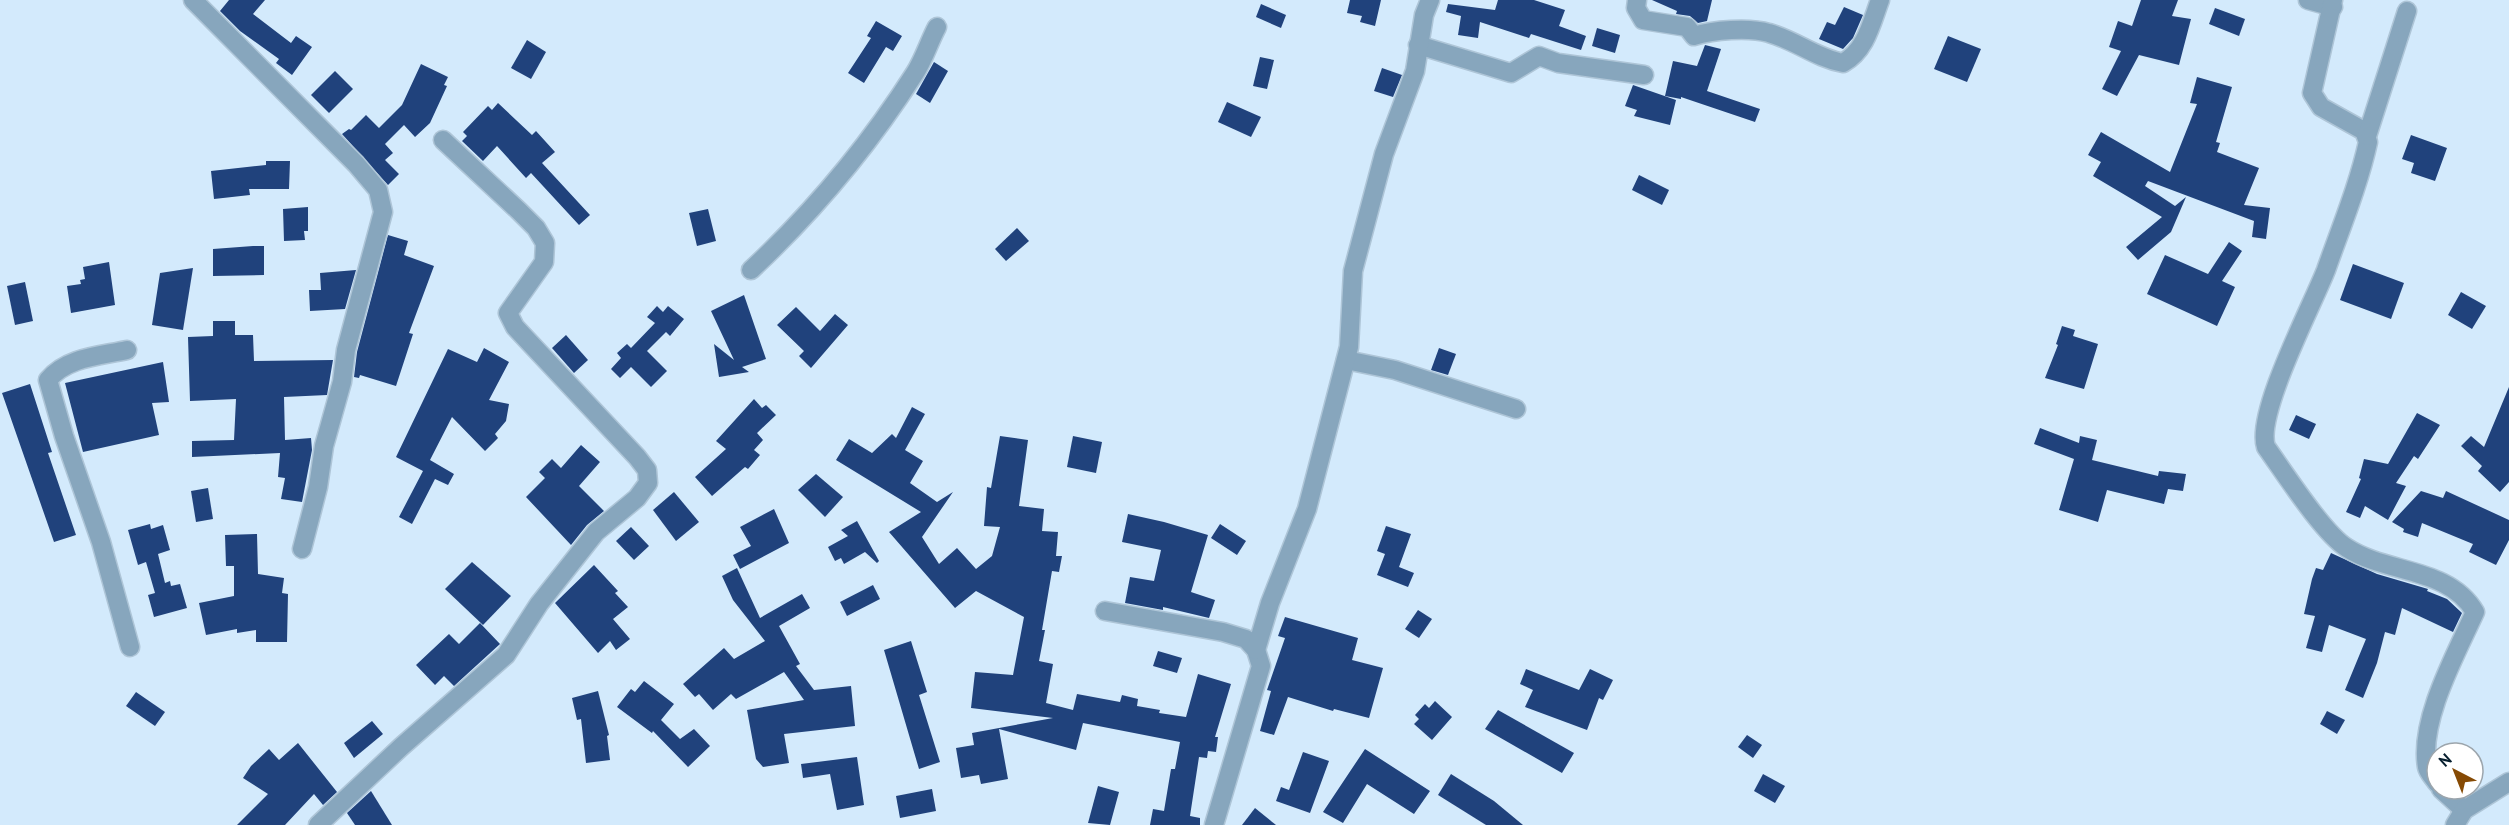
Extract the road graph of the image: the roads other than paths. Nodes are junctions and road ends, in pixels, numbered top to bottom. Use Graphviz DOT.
graph roads {
  1 [pos="193,0"];
  2 [pos="1430,0"];
  3 [pos="1638,0"];
  4 [pos="1880,0"];
  5 [pos="2308,0"];
  6 [pos="2333,3"];
  7 [pos="2407,11"];
  8 [pos="937,27"];
  9 [pos="1418,45"];
  10 [pos="1644,75"];
  11 [pos="2367,136"];
  12 [pos="443,140"];
  13 [pos="751,270"];
  14 [pos="128,350"];
  15 [pos="1346,360"];
  16 [pos="1516,409"];
  17 [pos="302,549"];
  18 [pos="1105,611"];
  19 [pos="130,647"];
  20 [pos="1256,650"];
  21 [pos="2428,741"];
  22 [pos="2509,782"];
  23 [pos="2448,801"];
  24 [pos="2459,818"];
  25 [pos="318,825"];
  26 [pos="1214,825"];
  1 -- 17 [label="street"];
  2 -- 9 [label="street"];
  3 -- 4 [label="street"];
  5 -- 6 [label="street"];
  6 -- 11 [label="street"];
  7 -- 11 [label="street"];
  8 -- 13 [label="street"];
  9 -- 10 [label="street"];
  9 -- 15 [label="street"];
  11 -- 21 [label="street"];
  12 -- 25 [label="street"];
  14 -- 19 [label="street"];
  15 -- 16 [label="street"];
  15 -- 20 [label="street"];
  18 -- 20 [label="street"];
  20 -- 26 [label="street"];
  22 -- 24 [label="street"];
  23 -- 24 [label="street"];
}
